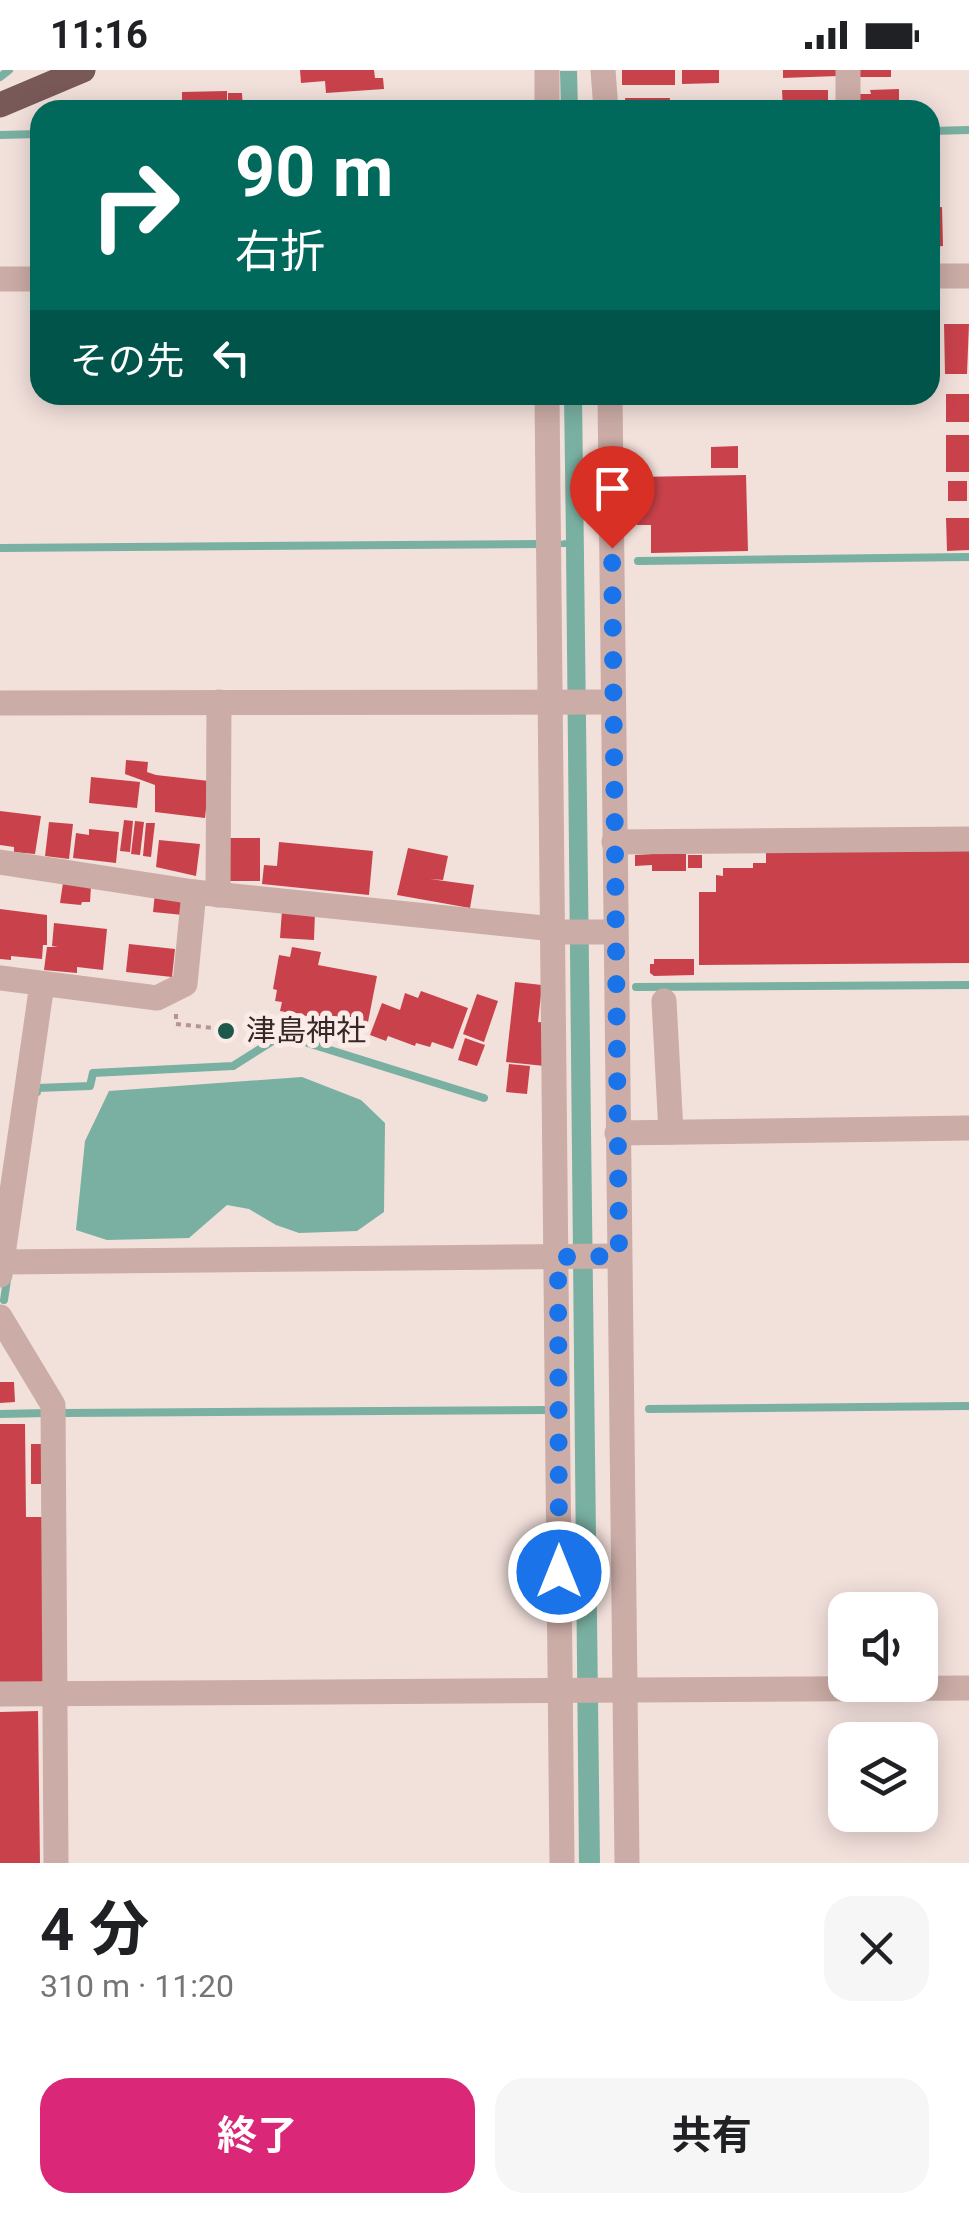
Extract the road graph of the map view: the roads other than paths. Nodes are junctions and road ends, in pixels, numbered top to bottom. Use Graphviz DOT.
graph roads {
  1 [pos="83,70"];
  2 [pos="547,70"];
  3 [pos="603,70"];
  4 [pos="848,70"];
  5 [pos="34,80"];
  6 [pos="547,100"];
  7 [pos="605,100"];
  8 [pos="848,100"];
  9 [pos="0,105"];
  10 [pos="940,276"];
  11 [pos="969,276"];
  12 [pos="30,279"];
  13 [pos="0,280"];
  14 [pos="548,405"];
  15 [pos="610,405"];
  16 [pos="0,702"];
  17 [pos="218,702"];
  18 [pos="556,702"];
  19 [pos="607,702"];
  20 [pos="969,839"];
  21 [pos="614,842"];
  22 [pos="0,862"];
  23 [pos="206,893"];
  24 [pos="557,931"];
  25 [pos="605,932"];
  26 [pos="0,978"];
  27 [pos="42,984"];
  28 [pos="664,1001"];
  29 [pos="969,1128"];
  30 [pos="671,1132"];
  31 [pos="618,1133"];
  32 [pos="610,1256"];
  33 [pos="562,1257"];
  34 [pos="1,1269"];
  35 [pos="0,1317"];
  36 [pos="969,1688"];
  37 [pos="589,1690"];
  38 [pos="54,1693"];
  39 [pos="0,1694"];
  40 [pos="56,1863"];
  41 [pos="562,1863"];
  42 [pos="626,1863"];
  1 -- 5 [label="main road"];
  2 -- 6 [label="street"];
  3 -- 7 [label="street"];
  4 -- 8 [label="street"];
  5 -- 9 [label="main road"];
  10 -- 11 [label="street"];
  12 -- 13 [label="street"];
  14 -- 18 [label="street"];
  15 -- 19 [label="street"];
  16 -- 17 [label="street"];
  17 -- 18 [label="street"];
  17 -- 23 [label="street"];
  18 -- 19 [label="street"];
  18 -- 24 [label="street"];
  19 -- 21 [label="street"];
  20 -- 21 [label="street"];
  21 -- 25 [label="street"];
  22 -- 23 [label="street"];
  23 -- 24 [label="street"];
  23 -- 27 [label="street"];
  24 -- 25 [label="street"];
  24 -- 33 [label="street"];
  25 -- 31 [label="street"];
  26 -- 27 [label="street"];
  27 -- 34 [label="street"];
  28 -- 30 [label="street"];
  29 -- 30 [label="street"];
  30 -- 31 [label="street"];
  31 -- 32 [label="street"];
  32 -- 33 [label="street"];
  32 -- 37 [label="street"];
  33 -- 34 [label="street"];
  33 -- 37 [label="street"];
  35 -- 38 [label="street"];
  36 -- 37 [label="street"];
  37 -- 38 [label="street"];
  37 -- 41 [label="street"];
  37 -- 42 [label="street"];
  38 -- 39 [label="street"];
  38 -- 40 [label="street"];
}
